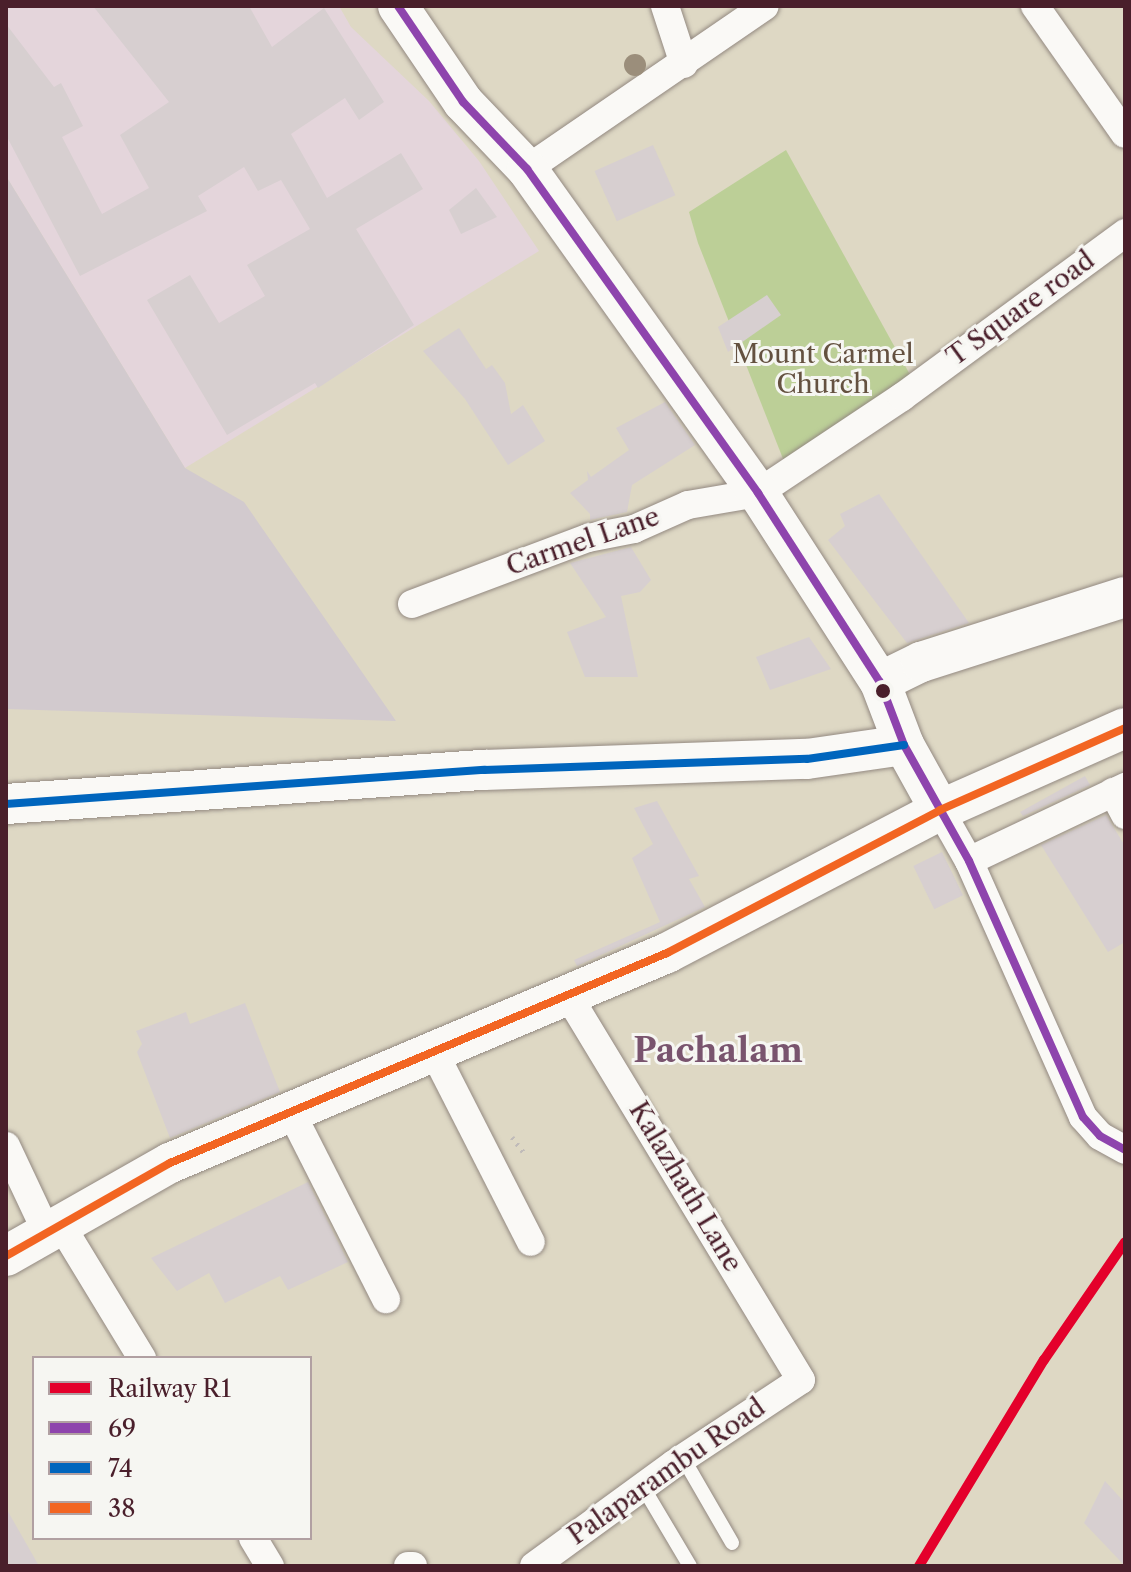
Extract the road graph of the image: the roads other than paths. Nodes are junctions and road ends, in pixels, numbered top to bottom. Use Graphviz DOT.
graph roads {
  1 [pos="398,6"];
  2 [pos="665,6"];
  3 [pos="765,6"];
  4 [pos="1035,6"];
  5 [pos="684,64"];
  6 [pos="1125,134"];
  7 [pos="527,169"];
  8 [pos="1125,233"];
  9 [pos="758,493"];
  10 [pos="1125,597"];
  11 [pos="412,604"];
  12 [pos="880,682"];
  13 [pos="1125,728"];
  14 [pos="904,745"];
  15 [pos="1121,798"];
  16 [pos="6,804"];
  17 [pos="940,810"];
  18 [pos="969,861"];
  19 [pos="568,996"];
  20 [pos="434,1052"];
  21 [pos="291,1112"];
  22 [pos="6,1146"];
  23 [pos="1125,1150"];
  24 [pos="54,1229"];
  25 [pos="531,1242"];
  26 [pos="6,1256"];
  27 [pos="386,1299"];
  28 [pos="141,1356"];
  29 [pos="801,1380"];
  30 [pos="683,1458"];
  31 [pos="643,1487"];
  32 [pos="254,1540"];
  33 [pos="732,1543"];
  34 [pos="270,1566"];
  35 [pos="534,1566"];
  36 [pos="690,1566"];
  1 -- 7 [label="main road"];
  2 -- 5 [label="street"];
  3 -- 5 [label="street"];
  4 -- 6 [label="street"];
  5 -- 7 [label="street"];
  7 -- 9 [label="main road"];
  8 -- 9 [label="street, T Square road"];
  9 -- 11 [label="street, Carmel Lane"];
  9 -- 12 [label="main road"];
  10 -- 12 [label="main road"];
  12 -- 14 [label="main road"];
  13 -- 17 [label="main road"];
  14 -- 16 [label="main road"];
  14 -- 17 [label="main road"];
  15 -- 18 [label="street"];
  17 -- 18 [label="street"];
  17 -- 19 [label="main road"];
  18 -- 23 [label="street"];
  19 -- 20 [label="main road"];
  19 -- 29 [label="street, Kalazhath Lane"];
  20 -- 21 [label="main road"];
  20 -- 25 [label="street"];
  21 -- 24 [label="main road"];
  21 -- 27 [label="street"];
  22 -- 24 [label="street"];
  24 -- 26 [label="main road"];
  24 -- 28 [label="street"];
  29 -- 30 [label="street, Palaparambu Road"];
  30 -- 31 [label="street, Palaparambu Road"];
  30 -- 33 [label="lane"];
  31 -- 35 [label="street, Palaparambu Road"];
  31 -- 36 [label="lane"];
  32 -- 34 [label="street"];
}
